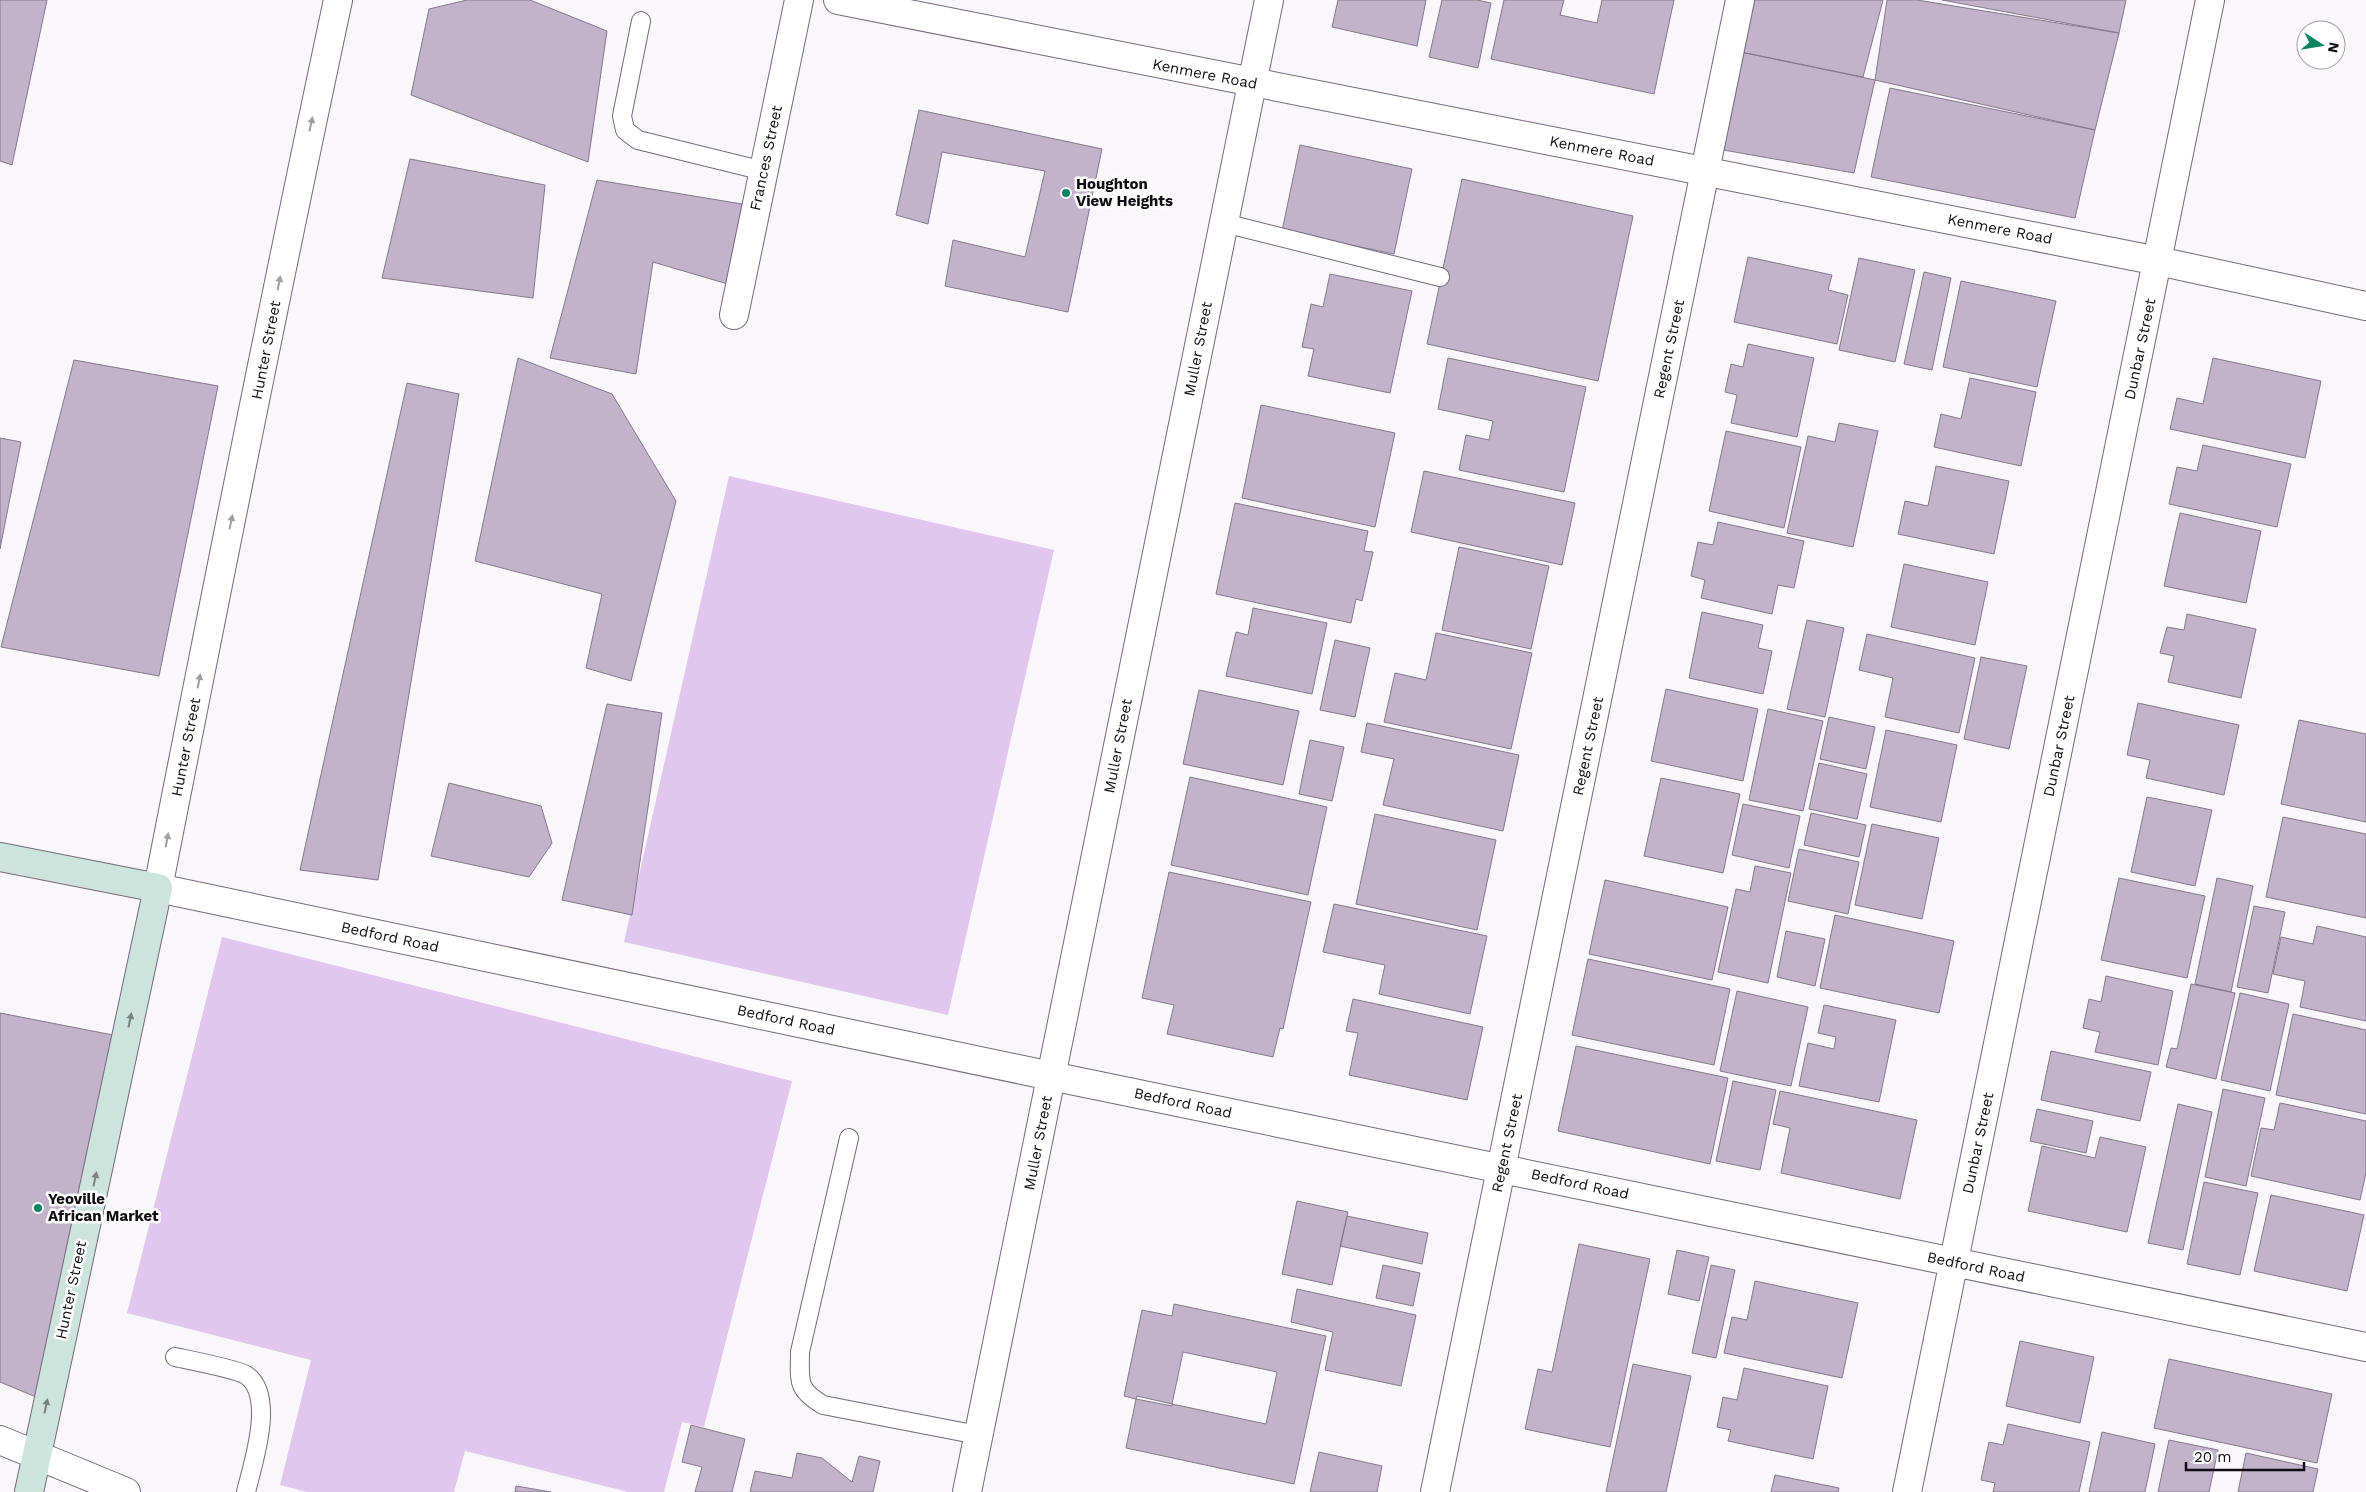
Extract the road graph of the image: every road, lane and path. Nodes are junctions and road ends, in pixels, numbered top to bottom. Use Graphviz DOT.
graph roads {
  1 [pos="338,0"];
  2 [pos="799,0"];
  3 [pos="838,0"];
  4 [pos="1269,0"];
  5 [pos="1740,0"];
  6 [pos="2210,0"];
  7 [pos="641,21"];
  8 [pos="1252,83"];
  9 [pos="764,171"];
  10 [pos="1706,171"];
  11 [pos="1224,222"];
  12 [pos="2158,261"];
  13 [pos="1440,277"];
  14 [pos="2366,306"];
  15 [pos="734,315"];
  16 [pos="0,857"];
  17 [pos="158,888"];
  18 [pos="1051,1076"];
  19 [pos="849,1138"];
  20 [pos="1502,1168"];
  21 [pos="1954,1262"];
  22 [pos="2366,1347"];
  23 [pos="175,1357"];
  24 [pos="978,1435"];
  25 [pos="0,1440"];
  26 [pos="36,1454"];
  27 [pos="29,1492"];
  28 [pos="126,1492"];
  29 [pos="246,1492"];
  30 [pos="967,1492"];
  31 [pos="1435,1492"];
  32 [pos="1907,1492"];
  17 -- 1 [label="street, Hunter Street, one-way"];
  2 -- 9 [label="street, Frances Street"];
  3 -- 8 [label="street, Kenmere Road"];
  4 -- 8 [label="street, Muller Street"];
  5 -- 10 [label="street, Regent Street"];
  6 -- 12 [label="street, Dunbar Street"];
  7 -- 9 [label="lane"];
  8 -- 10 [label="street, Kenmere Road"];
  8 -- 11 [label="street, Muller Street"];
  9 -- 15 [label="street, Frances Street"];
  10 -- 12 [label="street, Kenmere Road"];
  10 -- 20 [label="street, Regent Street"];
  11 -- 13 [label="lane"];
  11 -- 18 [label="street, Muller Street"];
  12 -- 14 [label="street, Kenmere Road"];
  12 -- 21 [label="street, Dunbar Street"];
  16 -- 17 [label="main road, Bedford Road"];
  17 -- 18 [label="street, Bedford Road"];
  26 -- 17 [label="main road, Hunter Street, one-way"];
  18 -- 20 [label="street, Bedford Road"];
  18 -- 24 [label="street, Muller Street"];
  19 -- 24 [label="lane"];
  20 -- 21 [label="street, Bedford Road"];
  20 -- 31 [label="street, Regent Street"];
  21 -- 22 [label="street, Bedford Road"];
  21 -- 32 [label="street, Dunbar Street"];
  23 -- 29 [label="lane"];
  24 -- 30 [label="street, Muller Street"];
  25 -- 26 [label="street"];
  26 -- 27 [label="main road, Hunter Street"];
  26 -- 28 [label="street"];
}
